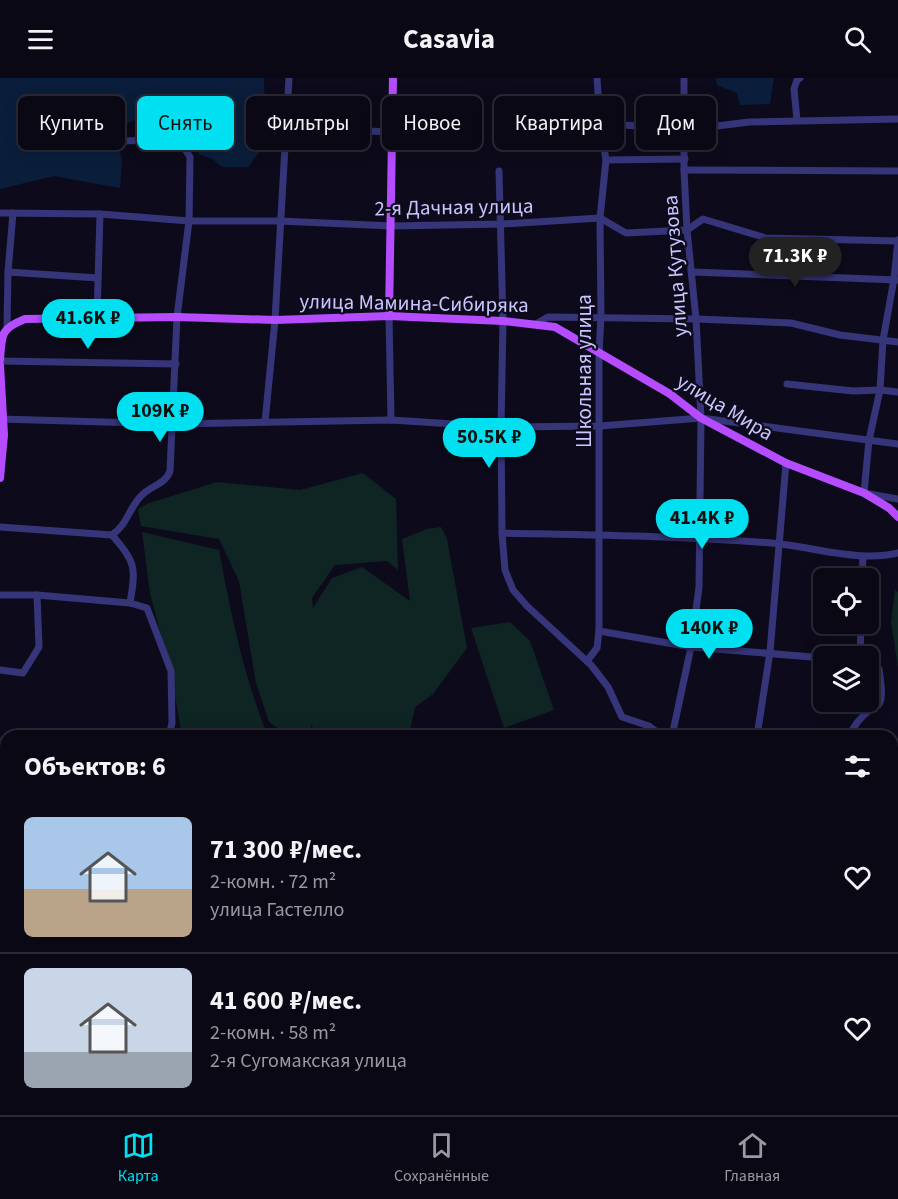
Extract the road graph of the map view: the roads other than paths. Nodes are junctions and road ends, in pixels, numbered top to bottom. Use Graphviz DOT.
graph roads {
  1 [pos="289,78"];
  2 [pos="393,78"];
  3 [pos="597,78"];
  4 [pos="684,78"];
  5 [pos="800,78"];
  6 [pos="289,96"];
  7 [pos="393,96"];
  8 [pos="598,96"];
  9 [pos="684,96"];
  10 [pos="797,120"];
  11 [pos="898,120"];
  12 [pos="716,126"];
  13 [pos="125,141"];
  14 [pos="286,150"];
  15 [pos="393,150"];
  16 [pos="604,150"];
  17 [pos="684,150"];
  18 [pos="684,159"];
  19 [pos="606,160"];
  20 [pos="684,170"];
  21 [pos="499,171"];
  22 [pos="898,171"];
  23 [pos="0,213"];
  24 [pos="13,213"];
  25 [pos="100,214"];
  26 [pos="600,218"];
  27 [pos="189,221"];
  28 [pos="280,221"];
  29 [pos="502,224"];
  30 [pos="392,226"];
  31 [pos="687,230"];
  32 [pos="898,240"];
  33 [pos="8,272"];
  34 [pos="693,272"];
  35 [pos="98,278"];
  36 [pos="896,280"];
  37 [pos="389,316"];
  38 [pos="97,317"];
  39 [pos="177,317"];
  40 [pos="601,317"];
  41 [pos="696,319"];
  42 [pos="275,320"];
  43 [pos="503,321"];
  44 [pos="4,324"];
  45 [pos="536,324"];
  46 [pos="883,340"];
  47 [pos="898,342"];
  48 [pos="599,353"];
  49 [pos="0,362"];
  50 [pos="176,364"];
  51 [pos="787,384"];
  52 [pos="880,390"];
  53 [pos="898,392"];
  54 [pos="701,418"];
  55 [pos="1,419"];
  56 [pos="391,420"];
  57 [pos="265,422"];
  58 [pos="173,424"];
  59 [pos="600,426"];
  60 [pos="501,428"];
  61 [pos="869,440"];
  62 [pos="898,444"];
  63 [pos="786,463"];
  64 [pos="0,478"];
  65 [pos="864,493"];
  66 [pos="898,499"];
  67 [pos="898,517"];
  68 [pos="0,527"];
  69 [pos="502,533"];
  70 [pos="112,535"];
  71 [pos="599,536"];
  72 [pos="698,537"];
  73 [pos="779,543"];
  74 [pos="898,553"];
  75 [pos="863,556"];
  76 [pos="862,568"];
  77 [pos="0,595"];
  78 [pos="37,595"];
  79 [pos="130,603"];
  80 [pos="599,631"];
  81 [pos="691,647"];
  82 [pos="770,652"];
  83 [pos="813,657"];
  84 [pos="587,661"];
  85 [pos="879,669"];
  86 [pos="0,670"];
  87 [pos="879,705"];
  88 [pos="869,712"];
  89 [pos="170,730"];
  90 [pos="654,730"];
  91 [pos="673,730"];
  92 [pos="758,730"];
  93 [pos="852,730"];
  1 -- 6 [label="street"];
  2 -- 7 [label="main road"];
  3 -- 8 [label="street, Школьная улица"];
  4 -- 9 [label="street, улица Кутузова"];
  5 -- 10 [label="street"];
  10 -- 11 [label="street"];
  10 -- 12 [label="street"];
  13 -- 27 [label="street"];
  14 -- 28 [label="street"];
  15 -- 30 [label="main road"];
  16 -- 19 [label="street, Школьная улица"];
  17 -- 18 [label="street, улица Кутузова"];
  18 -- 19 [label="street"];
  18 -- 20 [label="street, улица Кутузова"];
  19 -- 26 [label="street, Школьная улица"];
  20 -- 22 [label="street"];
  20 -- 31 [label="street, улица Кутузова"];
  21 -- 29 [label="street"];
  23 -- 24 [label="street, 2-я Дачная улица"];
  24 -- 25 [label="street, 2-я Дачная улица"];
  24 -- 33 [label="street"];
  25 -- 27 [label="street, 2-я Дачная улица"];
  25 -- 35 [label="street"];
  26 -- 29 [label="street, 2-я Дачная улица"];
  26 -- 31 [label="street"];
  26 -- 40 [label="street, Школьная улица"];
  27 -- 28 [label="street, 2-я Дачная улица"];
  27 -- 39 [label="street"];
  28 -- 30 [label="street, 2-я Дачная улица"];
  28 -- 42 [label="street"];
  29 -- 30 [label="street, 2-я Дачная улица"];
  29 -- 43 [label="street"];
  30 -- 37 [label="main road"];
  31 -- 32 [label="street"];
  31 -- 34 [label="street, улица Кутузова"];
  32 -- 36 [label="street"];
  33 -- 35 [label="street"];
  33 -- 44 [label="street"];
  34 -- 36 [label="street"];
  34 -- 41 [label="street, улица Кутузова"];
  35 -- 38 [label="street"];
  36 -- 46 [label="street"];
  37 -- 42 [label="main road, улица Мамина-Сибиряка"];
  37 -- 43 [label="main road, улица Мамина-Сибиряка"];
  37 -- 56 [label="street"];
  38 -- 39 [label="main road, улица Мамина-Сибиряка"];
  38 -- 44 [label="main road, улица Мамина-Сибиряка"];
  39 -- 42 [label="main road, улица Мамина-Сибиряка"];
  39 -- 50 [label="street"];
  40 -- 41 [label="street, улица Мамина-Сибиряка"];
  40 -- 45 [label="street, улица Мамина-Сибиряка"];
  40 -- 48 [label="street, Школьная улица"];
  41 -- 46 [label="street, улица Мамина-Сибиряка"];
  41 -- 54 [label="street, улица Кутузова"];
  42 -- 57 [label="street"];
  43 -- 45 [label="main road, улица Мамина-Сибиряка"];
  43 -- 60 [label="street"];
  44 -- 49 [label="main road"];
  45 -- 48 [label="main road, улица Мира"];
  46 -- 47 [label="street, улица Мамина-Сибиряка"];
  46 -- 52 [label="street"];
  48 -- 54 [label="main road, улица Мира"];
  48 -- 59 [label="street, Школьная улица"];
  49 -- 50 [label="street"];
  49 -- 55 [label="main road"];
  50 -- 58 [label="street"];
  51 -- 52 [label="street"];
  52 -- 53 [label="street"];
  52 -- 61 [label="street"];
  54 -- 59 [label="street"];
  54 -- 61 [label="street"];
  54 -- 63 [label="main road, улица Мира"];
  54 -- 72 [label="street, улица Кутузова"];
  55 -- 58 [label="street"];
  55 -- 64 [label="main road"];
  56 -- 57 [label="street"];
  56 -- 60 [label="street"];
  57 -- 58 [label="street"];
  58 -- 70 [label="street"];
  59 -- 60 [label="street"];
  59 -- 71 [label="street, Школьная улица"];
  60 -- 69 [label="street"];
  61 -- 62 [label="street"];
  61 -- 65 [label="street"];
  63 -- 65 [label="main road, улица Мира"];
  63 -- 73 [label="street"];
  65 -- 66 [label="street"];
  65 -- 67 [label="main road, улица Мира"];
  68 -- 70 [label="street"];
  69 -- 71 [label="street"];
  69 -- 84 [label="street"];
  70 -- 79 [label="street"];
  71 -- 72 [label="street"];
  71 -- 80 [label="street, Школьная улица"];
  72 -- 73 [label="street"];
  72 -- 81 [label="street, улица Кутузова"];
  73 -- 75 [label="street"];
  73 -- 82 [label="street"];
  74 -- 75 [label="street"];
  75 -- 76 [label="street"];
  77 -- 78 [label="street"];
  78 -- 79 [label="street"];
  78 -- 86 [label="street"];
  79 -- 89 [label="street"];
  80 -- 81 [label="street"];
  80 -- 84 [label="street, Школьная улица"];
  81 -- 82 [label="street"];
  81 -- 91 [label="street, улица Кутузова"];
  82 -- 83 [label="street"];
  82 -- 92 [label="street"];
  84 -- 90 [label="street"];
  85 -- 87 [label="street"];
  88 -- 93 [label="street"];
}
